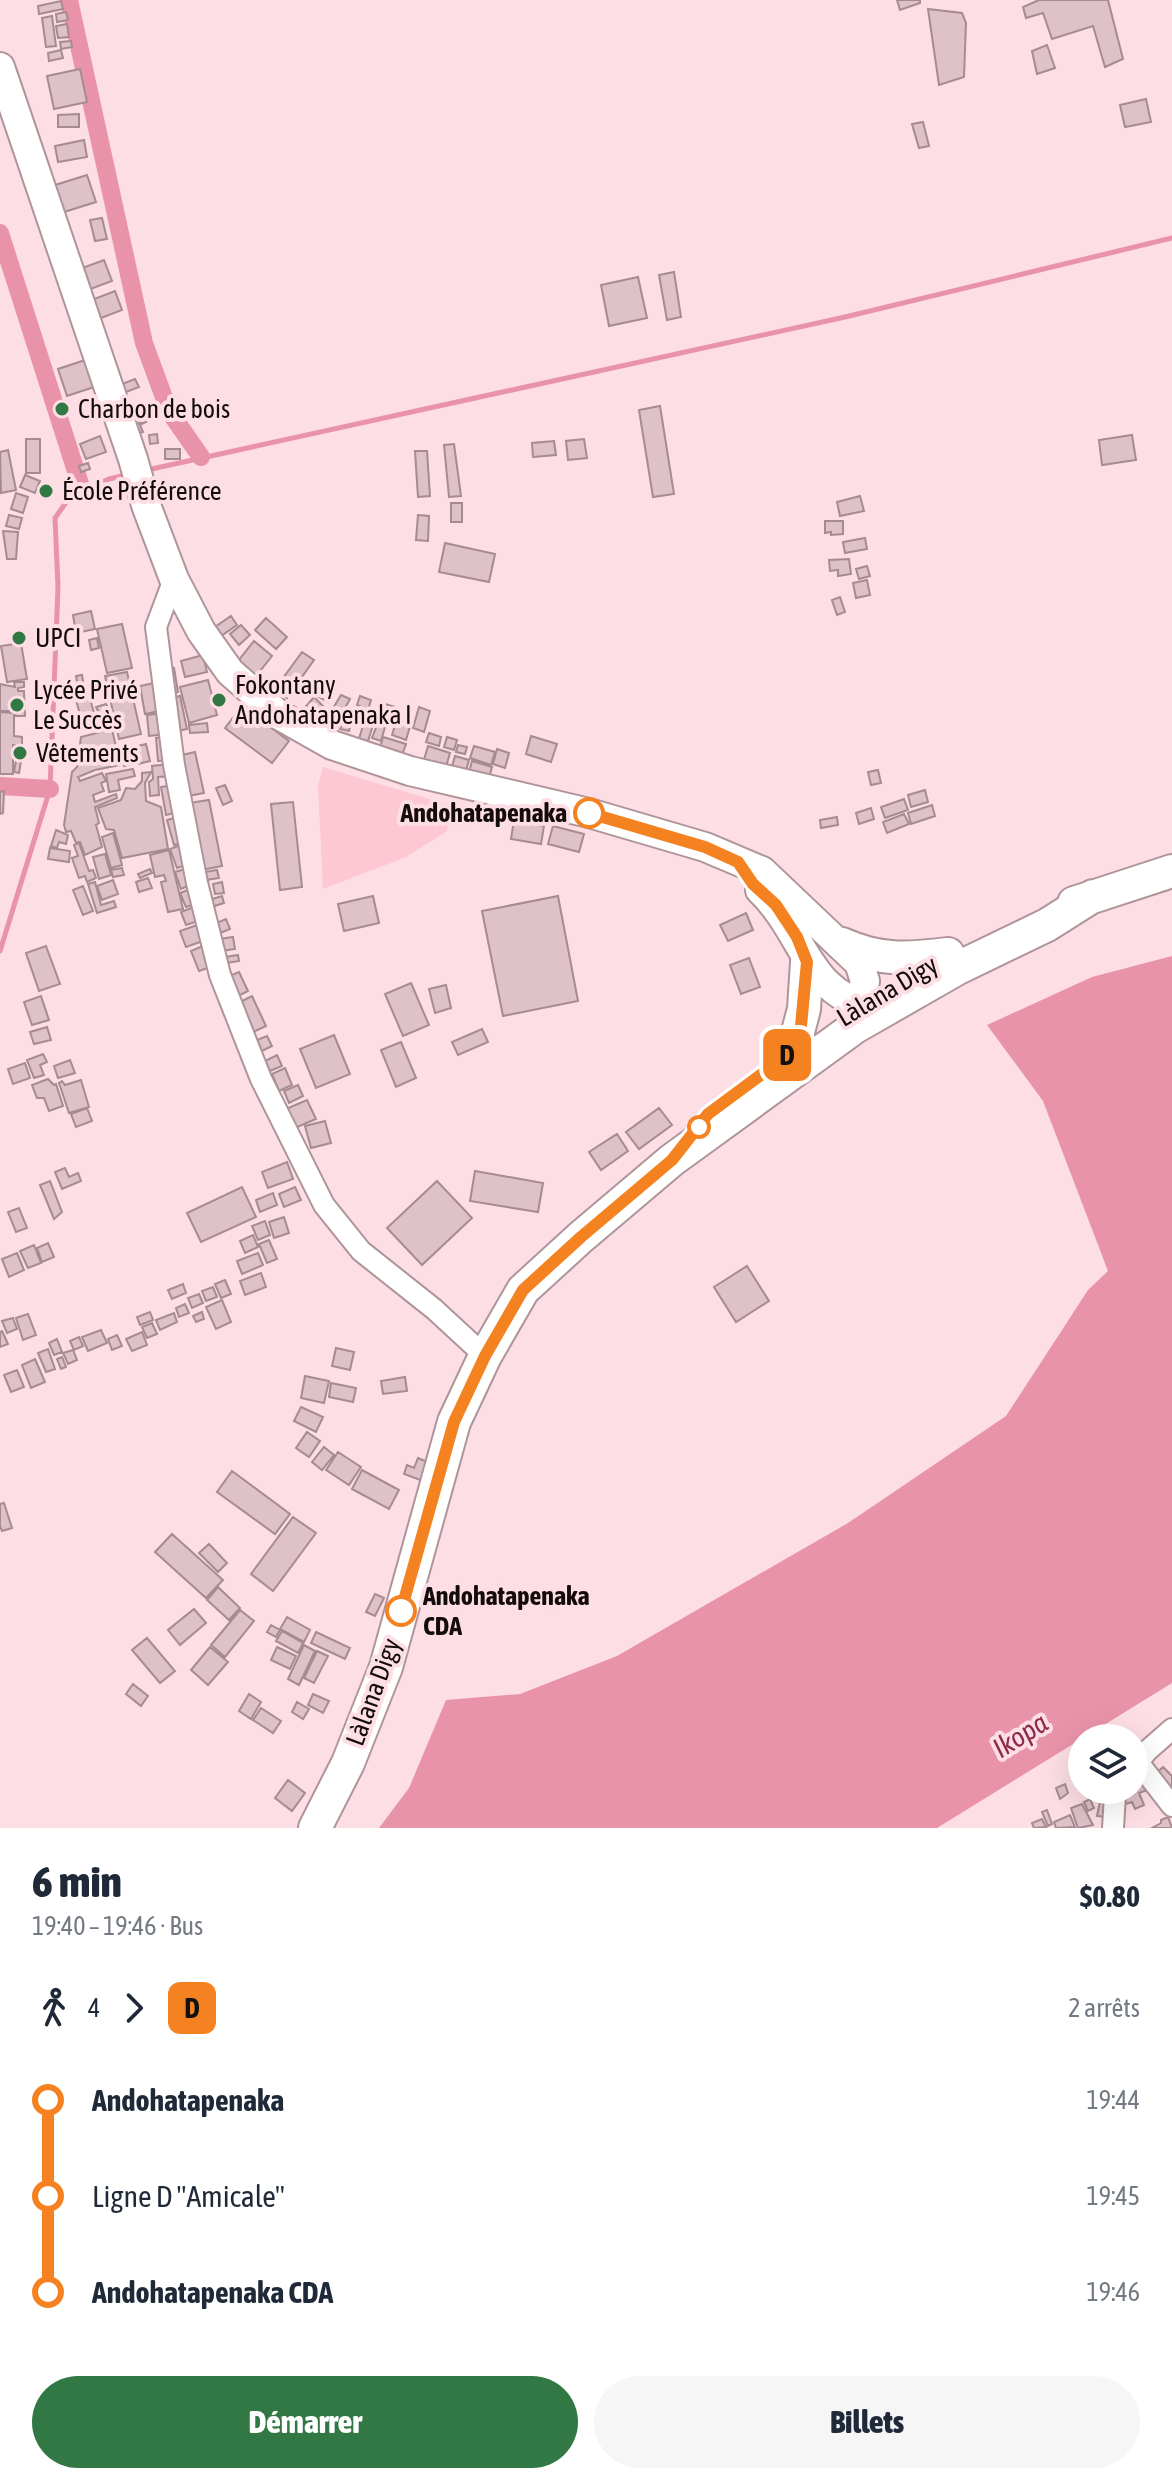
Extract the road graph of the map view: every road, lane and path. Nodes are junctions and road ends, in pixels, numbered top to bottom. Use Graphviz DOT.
graph roads {
  1 [pos="0,67"];
  2 [pos="174,579"];
  3 [pos="738,862"];
  4 [pos="1172,871"];
  5 [pos="1093,896"];
  6 [pos="842,944"];
  7 [pos="948,954"];
  8 [pos="807,962"];
  9 [pos="866,1014"];
  10 [pos="793,1051"];
  11 [pos="672,1160"];
  12 [pos="485,1356"];
  13 [pos="1172,1729"];
  14 [pos="1148,1753"];
  15 [pos="1148,1779"];
  16 [pos="1114,1804"];
  17 [pos="1172,1806"];
  18 [pos="315,1828"];
  19 [pos="1113,1828"];
  1 -- 2 [label="street"];
  2 -- 3 [label="street"];
  2 -- 12 [label="street"];
  3 -- 6 [label="street"];
  3 -- 8 [label="street"];
  4 -- 5 [label="main road, Làlana Digy"];
  5 -- 7 [label="main road, Làlana Digy"];
  5 -- 9 [label="main road, Làlana Digy"];
  6 -- 7 [label="main road"];
  6 -- 9 [label="street"];
  7 -- 9 [label="main road, Làlana Digy"];
  8 -- 9 [label="street"];
  8 -- 10 [label="main road"];
  9 -- 10 [label="main road, Làlana Digy"];
  9 -- 11 [label="main road, Làlana Digy"];
  10 -- 11 [label="main road, Làlana Digy"];
  11 -- 12 [label="main road, Làlana Digy"];
  12 -- 18 [label="main road, Làlana Digy"];
  13 -- 14 [label="street"];
  15 -- 17 [label="street"];
  16 -- 19 [label="street"];
}
